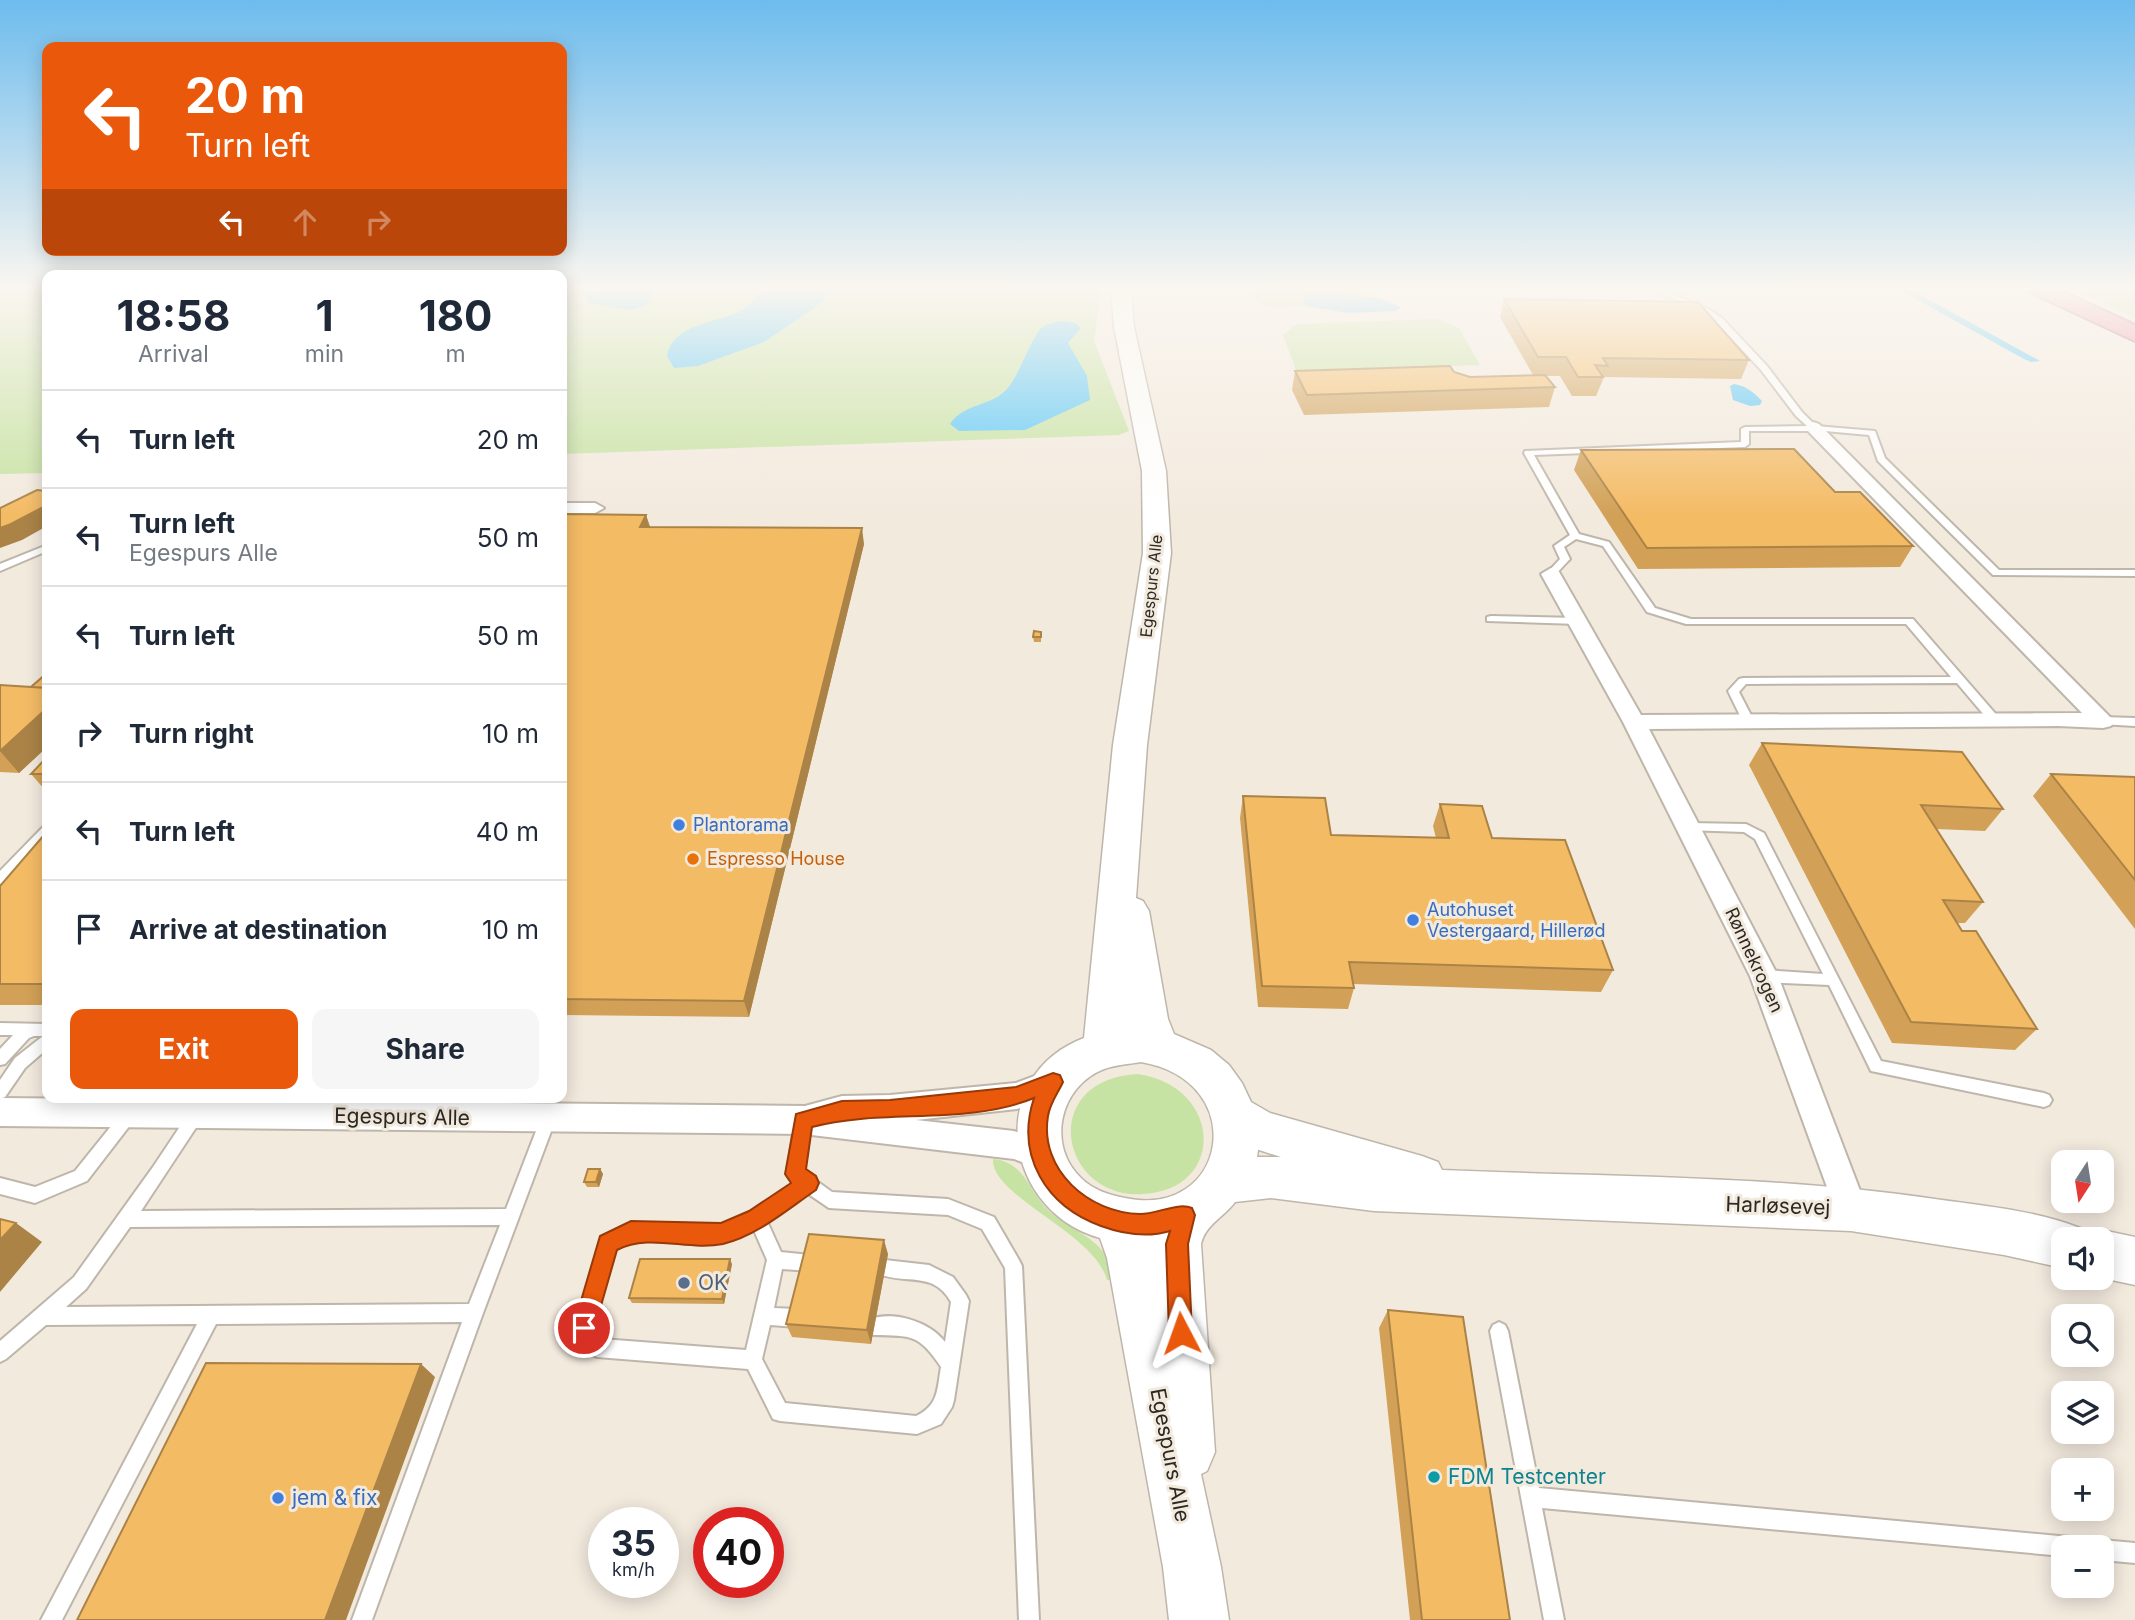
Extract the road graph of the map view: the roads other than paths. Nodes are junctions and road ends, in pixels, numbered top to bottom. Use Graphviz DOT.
graph roads {
  1 [pos="1132,364"];
  2 [pos="1760,364"];
  3 [pos="1813,427"];
  4 [pos="567,508"];
  5 [pos="595,508"];
  6 [pos="1575,536"];
  7 [pos="42,550"];
  8 [pos="0,568"];
  9 [pos="2135,573"];
  10 [pos="1551,574"];
  11 [pos="1491,619"];
  12 [pos="1578,621"];
  13 [pos="1960,680"];
  14 [pos="1994,719"];
  15 [pos="1748,721"];
  16 [pos="2104,721"];
  17 [pos="1634,722"];
  18 [pos="2135,722"];
  19 [pos="1689,827"];
  20 [pos="42,835"];
  21 [pos="1123,843"];
  22 [pos="0,879"];
  23 [pos="1764,976"];
  24 [pos="1833,980"];
  25 [pos="0,1029"];
  26 [pos="39,1030"];
  27 [pos="42,1045"];
  28 [pos="1159,1047"];
  29 [pos="1104,1048"];
  30 [pos="0,1059"];
  31 [pos="1053,1082"];
  32 [pos="0,1092"];
  33 [pos="2044,1100"];
  34 [pos="185,1109"];
  35 [pos="0,1112"];
  36 [pos="129,1115"];
  37 [pos="1235,1116"];
  38 [pos="548,1118"];
  39 [pos="803,1120"];
  40 [pos="1040,1154"];
  41 [pos="1225,1181"];
  42 [pos="808,1183"];
  43 [pos="0,1186"];
  44 [pos="1490,1194"];
  45 [pos="1851,1209"];
  46 [pos="1185,1215"];
  47 [pos="511,1217"];
  48 [pos="757,1218"];
  49 [pos="126,1219"];
  50 [pos="1118,1222"];
  51 [pos="2051,1242"];
  52 [pos="2114,1257"];
  53 [pos="776,1260"];
  54 [pos="2135,1261"];
  55 [pos="810,1263"];
  56 [pos="885,1268"];
  57 [pos="474,1312"];
  58 [pos="211,1315"];
  59 [pos="42,1316"];
  60 [pos="763,1316"];
  61 [pos="797,1318"];
  62 [pos="874,1326"];
  63 [pos="1499,1331"];
  64 [pos="0,1353"];
  65 [pos="753,1360"];
  66 [pos="950,1365"];
  67 [pos="1530,1497"];
  68 [pos="2051,1545"];
  69 [pos="2114,1551"];
  70 [pos="2135,1553"];
  71 [pos="1195,1594"];
  72 [pos="51,1620"];
  73 [pos="362,1620"];
  74 [pos="1029,1620"];
  75 [pos="1554,1620"];
  1 -- 21 [label="street, Egespurs Alle"];
  2 -- 3 [label="lane"];
  3 -- 6 [label="lane"];
  3 -- 9 [label="lane"];
  3 -- 16 [label="street"];
  4 -- 5 [label="street"];
  6 -- 10 [label="lane"];
  6 -- 13 [label="lane"];
  7 -- 8 [label="lane"];
  10 -- 12 [label="street, Rønnekrogen"];
  11 -- 12 [label="lane"];
  12 -- 17 [label="street, Rønnekrogen"];
  13 -- 14 [label="lane"];
  13 -- 15 [label="lane"];
  14 -- 15 [label="street"];
  14 -- 16 [label="street"];
  15 -- 17 [label="street"];
  16 -- 18 [label="lane"];
  17 -- 19 [label="street, Rønnekrogen"];
  19 -- 23 [label="street, Rønnekrogen"];
  19 -- 24 [label="lane"];
  20 -- 22 [label="lane"];
  21 -- 28 [label="street, Egespurs Alle"];
  21 -- 29 [label="street, Egespurs Alle"];
  23 -- 24 [label="lane"];
  23 -- 45 [label="street, Rønnekrogen"];
  24 -- 33 [label="lane"];
  25 -- 26 [label="lane"];
  26 -- 30 [label="lane"];
  27 -- 32 [label="lane"];
  28 -- 29 [label="street"];
  28 -- 37 [label="street"];
  29 -- 31 [label="street"];
  31 -- 39 [label="street, Egespurs Alle"];
  31 -- 40 [label="street"];
  34 -- 36 [label="street, Egespurs Alle"];
  34 -- 38 [label="street, Egespurs Alle"];
  34 -- 49 [label="lane"];
  35 -- 36 [label="street, Egespurs Alle"];
  36 -- 43 [label="lane"];
  37 -- 41 [label="street"];
  37 -- 44 [label="street, Harløsevej"];
  38 -- 39 [label="street, Egespurs Alle"];
  38 -- 47 [label="lane"];
  39 -- 40 [label="street, Egespurs Alle"];
  39 -- 42 [label="lane"];
  40 -- 50 [label="street"];
  41 -- 44 [label="street, Harløsevej"];
  41 -- 46 [label="street"];
  42 -- 48 [label="lane"];
  42 -- 74 [label="lane"];
  44 -- 45 [label="street, Harløsevej"];
  45 -- 51 [label="street, Harløsevej"];
  46 -- 50 [label="street"];
  46 -- 71 [label="street, Egespurs Alle"];
  47 -- 49 [label="lane"];
  47 -- 57 [label="lane"];
  48 -- 53 [label="lane"];
  48 -- 65 [label="lane"];
  49 -- 59 [label="lane"];
  50 -- 71 [label="street, Egespurs Alle"];
  52 -- 54 [label="street"];
  53 -- 55 [label="lane"];
  53 -- 60 [label="lane"];
  56 -- 66 [label="lane"];
  57 -- 58 [label="lane"];
  57 -- 73 [label="lane"];
  58 -- 59 [label="lane"];
  58 -- 72 [label="lane"];
  59 -- 64 [label="lane"];
  60 -- 61 [label="lane"];
  60 -- 65 [label="lane"];
  62 -- 66 [label="lane"];
  63 -- 67 [label="lane"];
  65 -- 66 [label="lane"];
  67 -- 68 [label="lane"];
  67 -- 75 [label="lane"];
  69 -- 70 [label="lane"];
}
